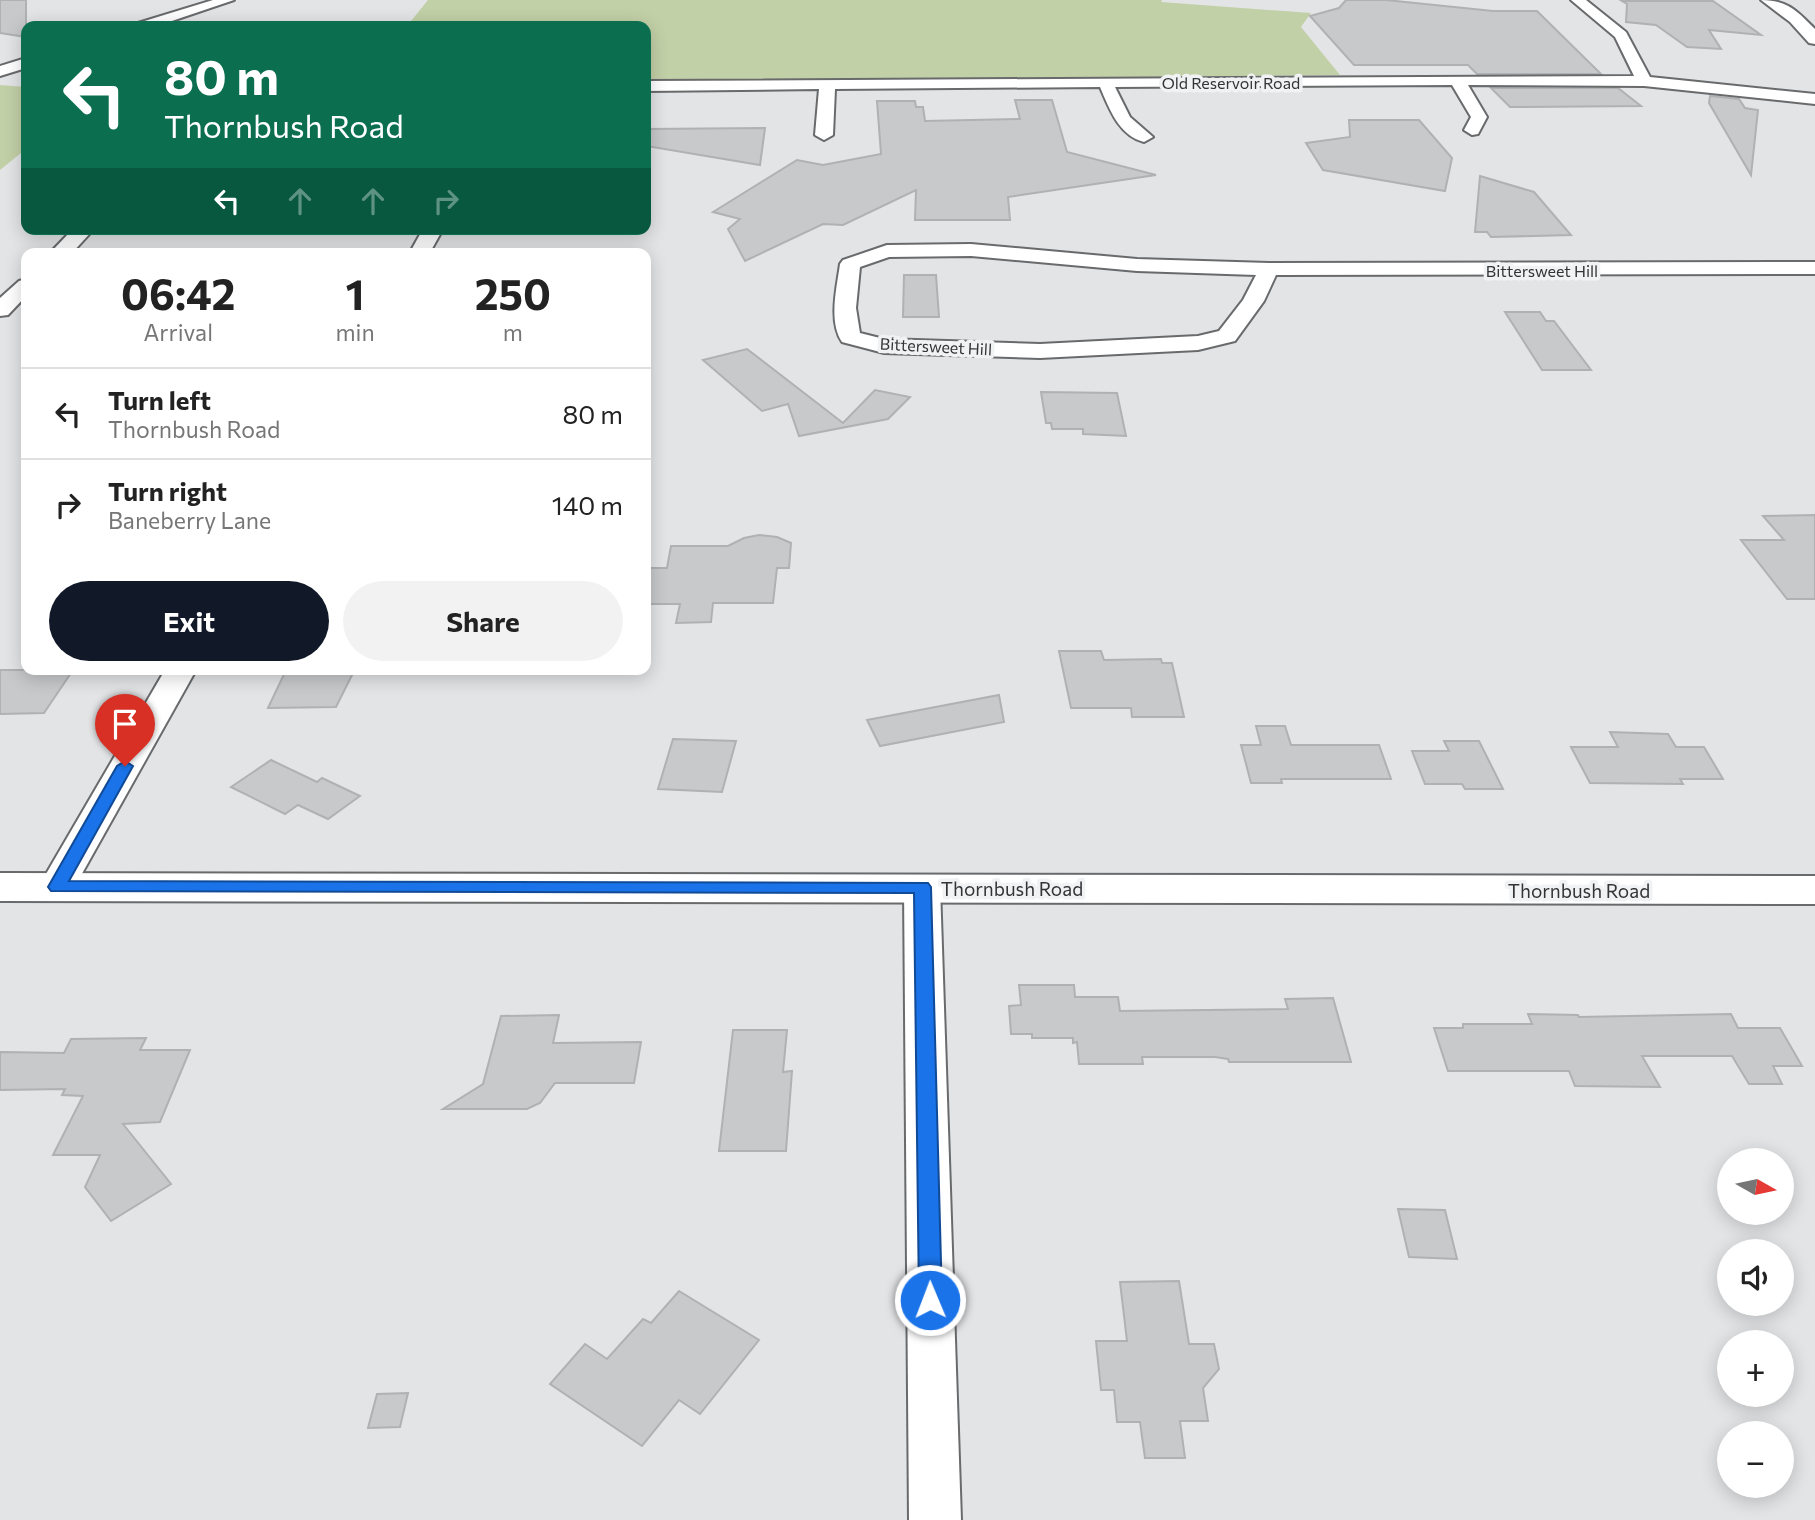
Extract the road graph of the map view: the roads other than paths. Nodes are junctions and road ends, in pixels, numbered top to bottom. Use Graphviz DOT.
graph roads {
  1 [pos="226,0"];
  2 [pos="1578,0"];
  3 [pos="1769,0"];
  4 [pos="159,21"];
  5 [pos="1815,39"];
  6 [pos="21,65"];
  7 [pos="0,73"];
  8 [pos="21,77"];
  9 [pos="1458,81"];
  10 [pos="1644,81"];
  11 [pos="1105,82"];
  12 [pos="827,85"];
  13 [pos="651,86"];
  14 [pos="1815,99"];
  15 [pos="1472,130"];
  16 [pos="824,135"];
  17 [pos="1144,137"];
  18 [pos="78,235"];
  19 [pos="65,248"];
  20 [pos="1815,268"];
  21 [pos="1269,270"];
  22 [pos="21,290"];
  23 [pos="0,310"];
  24 [pos="178,675"];
  25 [pos="0,887"];
  26 [pos="57,887"];
  27 [pos="922,887"];
  28 [pos="1815,890"];
  29 [pos="934,1520"];
  1 -- 4 [label="street"];
  2 -- 10 [label="street"];
  3 -- 5 [label="main road"];
  6 -- 7 [label="street"];
  7 -- 8 [label="street"];
  9 -- 10 [label="street, Old Reservoir Road"];
  9 -- 11 [label="street, Old Reservoir Road"];
  9 -- 15 [label="street"];
  10 -- 14 [label="street, Old Reservoir Road"];
  11 -- 12 [label="street, Old Reservoir Road"];
  11 -- 17 [label="street"];
  12 -- 13 [label="street, Old Reservoir Road"];
  12 -- 16 [label="street"];
  18 -- 19 [label="street"];
  20 -- 21 [label="street, Bittersweet Hill"];
  21 -- 21 [label="street, Bittersweet Hill"];
  22 -- 23 [label="street"];
  24 -- 26 [label="street"];
  25 -- 26 [label="main road, Thornbush Road"];
  26 -- 27 [label="main road, Thornbush Road"];
  27 -- 28 [label="main road, Thornbush Road"];
  27 -- 29 [label="street"];
}
